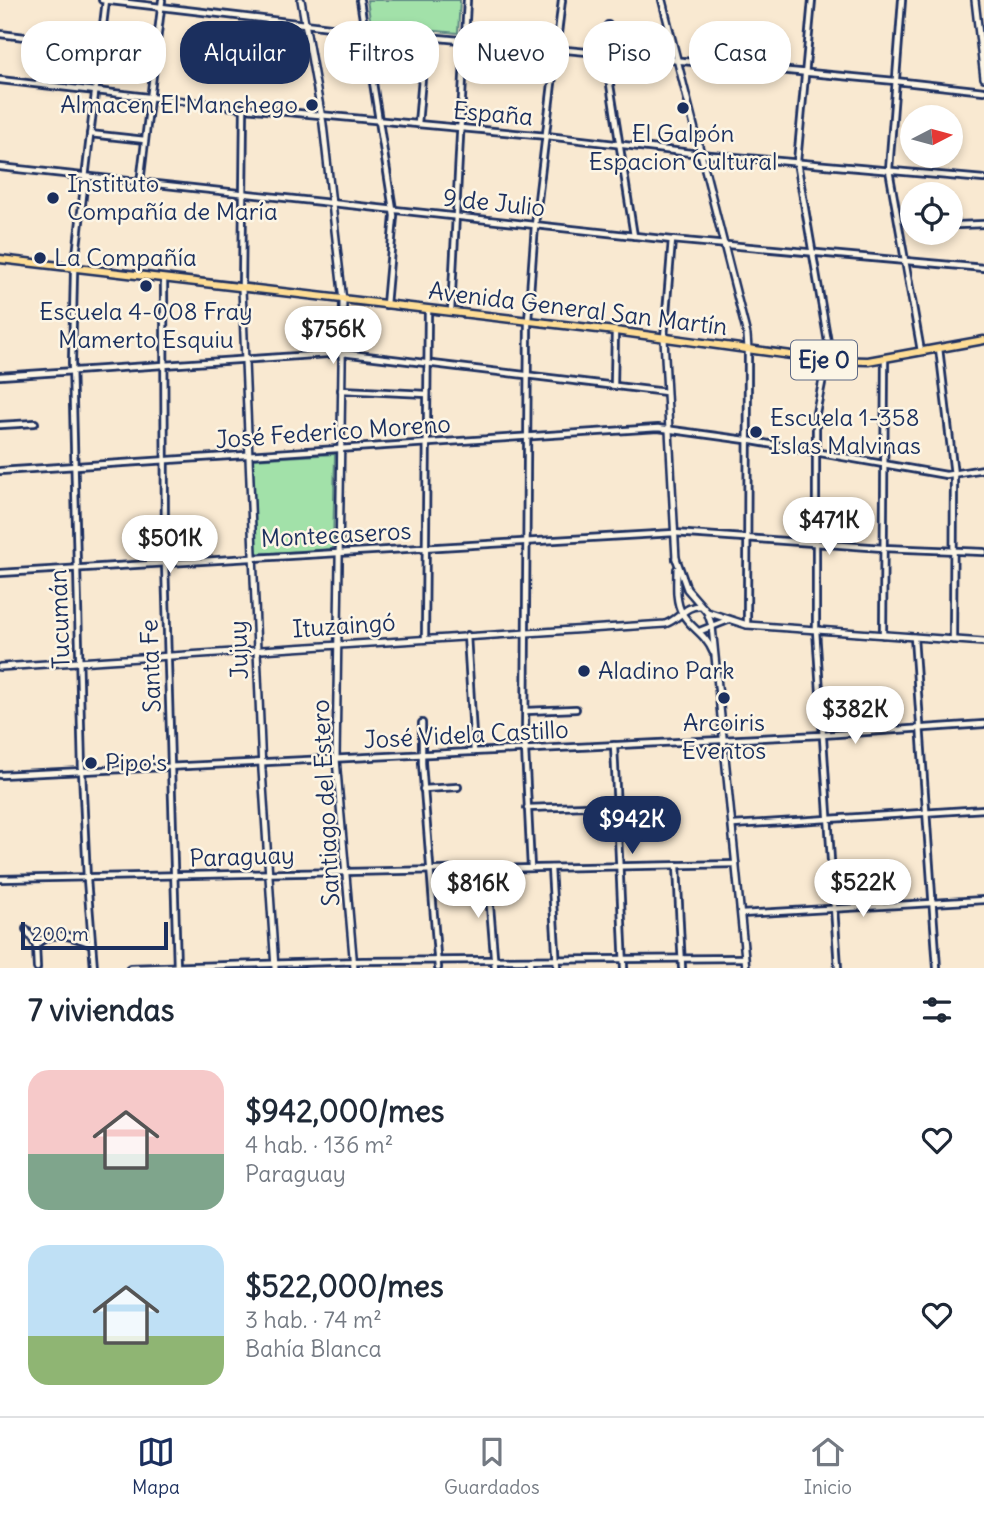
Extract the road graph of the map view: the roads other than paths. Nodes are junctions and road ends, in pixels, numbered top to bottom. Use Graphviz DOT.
graph roads {
  1 [pos="105,0"];
  2 [pos="162,0"];
  3 [pos="301,0"];
  4 [pos="360,0"];
  5 [pos="467,0"];
  6 [pos="562,0"];
  7 [pos="662,0"];
  8 [pos="812,0"];
  9 [pos="902,0"];
  10 [pos="975,0"];
  11 [pos="161,8"];
  12 [pos="103,21"];
  13 [pos="272,21"];
  14 [pos="305,21"];
  15 [pos="363,21"];
  16 [pos="465,21"];
  17 [pos="559,21"];
  18 [pos="0,34"];
  19 [pos="21,36"];
  20 [pos="310,48"];
  21 [pos="677,60"];
  22 [pos="805,72"];
  23 [pos="984,78"];
  24 [pos="0,80"];
  25 [pos="895,80"];
  26 [pos="96,84"];
  27 [pos="372,84"];
  28 [pos="421,84"];
  29 [pos="462,84"];
  30 [pos="552,84"];
  31 [pos="610,84"];
  32 [pos="95,91"];
  33 [pos="984,91"];
  34 [pos="150,98"];
  35 [pos="244,108"];
  36 [pos="322,116"];
  37 [pos="378,121"];
  38 [pos="418,124"];
  39 [pos="460,128"];
  40 [pos="90,134"];
  41 [pos="547,136"];
  42 [pos="145,141"];
  43 [pos="619,145"];
  44 [pos="700,154"];
  45 [pos="797,162"];
  46 [pos="0,167"];
  47 [pos="889,170"];
  48 [pos="85,177"];
  49 [pos="984,179"];
  50 [pos="140,183"];
  51 [pos="244,194"];
  52 [pos="333,203"];
  53 [pos="394,210"];
  54 [pos="456,216"];
  55 [pos="984,224"];
  56 [pos="535,225"];
  57 [pos="963,225"];
  58 [pos="634,236"];
  59 [pos="672,240"];
  60 [pos="724,245"];
  61 [pos="813,253"];
  62 [pos="0,259"];
  63 [pos="904,261"];
  64 [pos="74,268"];
  65 [pos="984,268"];
  66 [pos="164,280"];
  67 [pos="242,289"];
  68 [pos="343,301"];
  69 [pos="386,305"];
  70 [pos="428,310"];
  71 [pos="452,312"];
  72 [pos="528,321"];
  73 [pos="615,331"];
  74 [pos="664,338"];
  75 [pos="984,340"];
  76 [pos="939,348"];
  77 [pos="748,349"];
  78 [pos="921,352"];
  79 [pos="342,353"];
  80 [pos="885,358"];
  81 [pos="244,359"];
  82 [pos="828,360"];
  83 [pos="427,363"];
  84 [pos="162,365"];
  85 [pos="72,371"];
  86 [pos="0,376"];
  87 [pos="528,376"];
  88 [pos="614,385"];
  89 [pos="341,390"];
  90 [pos="666,392"];
  91 [pos="427,394"];
  92 [pos="35,423"];
  93 [pos="0,425"];
  94 [pos="668,428"];
  95 [pos="527,436"];
  96 [pos="746,440"];
  97 [pos="426,444"];
  98 [pos="340,450"];
  99 [pos="816,452"];
  100 [pos="249,456"];
  101 [pos="164,462"];
  102 [pos="884,464"];
  103 [pos="74,466"];
  104 [pos="984,469"];
  105 [pos="0,471"];
  106 [pos="954,475"];
  107 [pos="674,533"];
  108 [pos="747,538"];
  109 [pos="527,541"];
  110 [pos="815,544"];
  111 [pos="426,548"];
  112 [pos="883,548"];
  113 [pos="339,552"];
  114 [pos="953,552"];
  115 [pos="984,552"];
  116 [pos="253,558"];
  117 [pos="676,558"];
  118 [pos="165,563"];
  119 [pos="75,569"];
  120 [pos="0,573"];
  121 [pos="700,606"];
  122 [pos="707,612"];
  123 [pos="684,614"];
  124 [pos="728,620"];
  125 [pos="747,625"];
  126 [pos="710,627"];
  127 [pos="816,630"];
  128 [pos="527,631"];
  129 [pos="700,631"];
  130 [pos="467,635"];
  131 [pos="883,635"];
  132 [pos="914,637"];
  133 [pos="425,638"];
  134 [pos="953,640"];
  135 [pos="984,642"];
  136 [pos="338,644"];
  137 [pos="257,650"];
  138 [pos="168,656"];
  139 [pos="715,658"];
  140 [pos="79,662"];
  141 [pos="0,667"];
  142 [pos="576,709"];
  143 [pos="526,711"];
  144 [pos="422,723"];
  145 [pos="984,724"];
  146 [pos="920,729"];
  147 [pos="822,735"];
  148 [pos="724,740"];
  149 [pos="614,745"];
  150 [pos="525,749"];
  151 [pos="474,752"];
  152 [pos="422,755"];
  153 [pos="336,760"];
  154 [pos="262,763"];
  155 [pos="171,767"];
  156 [pos="82,771"];
  157 [pos="0,775"];
  158 [pos="458,787"];
  159 [pos="424,789"];
  160 [pos="617,805"];
  161 [pos="527,808"];
  162 [pos="984,809"];
  163 [pos="926,813"];
  164 [pos="828,819"];
  165 [pos="733,825"];
  166 [pos="736,864"];
  167 [pos="677,865"];
  168 [pos="620,866"];
  169 [pos="531,868"];
  170 [pos="551,868"];
  171 [pos="487,869"];
  172 [pos="430,870"];
  173 [pos="346,872"];
  174 [pos="268,874"];
  175 [pos="175,877"];
  176 [pos="87,878"];
  177 [pos="0,879"];
  178 [pos="984,900"];
  179 [pos="932,903"];
  180 [pos="834,908"];
  181 [pos="741,914"];
  182 [pos="26,929"];
  183 [pos="92,944"];
  184 [pos="36,946"];
  185 [pos="745,958"];
  186 [pos="624,959"];
  187 [pos="682,959"];
  188 [pos="494,960"];
  189 [pos="530,960"];
  190 [pos="556,960"];
  191 [pos="438,961"];
  192 [pos="354,965"];
  193 [pos="275,966"];
  194 [pos="177,967"];
  195 [pos="37,968"];
  196 [pos="94,968"];
  197 [pos="130,968"];
  198 [pos="438,968"];
  199 [pos="495,968"];
  200 [pos="530,968"];
  201 [pos="557,968"];
  202 [pos="624,968"];
  203 [pos="682,968"];
  204 [pos="746,968"];
  205 [pos="838,968"];
  206 [pos="937,968"];
  1 -- 11 [label="street"];
  1 -- 12 [label="street, Tucumán"];
  2 -- 11 [label="street"];
  3 -- 14 [label="street, Santiago del Estero"];
  4 -- 15 [label="street"];
  5 -- 16 [label="street"];
  6 -- 17 [label="street"];
  7 -- 21 [label="street"];
  8 -- 22 [label="street"];
  9 -- 25 [label="street"];
  10 -- 23 [label="street"];
  11 -- 13 [label="street"];
  11 -- 34 [label="street"];
  18 -- 19 [label="street"];
  20 -- 36 [label="street, Santiago del Estero"];
  21 -- 22 [label="street"];
  21 -- 44 [label="street"];
  22 -- 25 [label="street"];
  22 -- 45 [label="street"];
  24 -- 32 [label="street, España"];
  25 -- 33 [label="street"];
  25 -- 47 [label="street"];
  26 -- 32 [label="street, Tucumán"];
  27 -- 37 [label="street"];
  28 -- 38 [label="street"];
  29 -- 39 [label="street"];
  30 -- 41 [label="street"];
  31 -- 43 [label="street"];
  32 -- 34 [label="street, España"];
  32 -- 40 [label="street, Tucumán"];
  34 -- 35 [label="street, España"];
  34 -- 42 [label="street"];
  35 -- 36 [label="street, España"];
  35 -- 51 [label="street"];
  36 -- 37 [label="street, España"];
  36 -- 52 [label="street, Santiago del Estero"];
  37 -- 38 [label="street, España"];
  37 -- 53 [label="street"];
  38 -- 39 [label="street, España"];
  39 -- 41 [label="street, España"];
  39 -- 54 [label="street"];
  40 -- 42 [label="street"];
  40 -- 48 [label="street, Tucumán"];
  41 -- 43 [label="street, España"];
  41 -- 56 [label="street"];
  42 -- 50 [label="street"];
  43 -- 44 [label="street, España"];
  43 -- 58 [label="street"];
  44 -- 45 [label="street, España"];
  44 -- 60 [label="street"];
  45 -- 47 [label="street, España"];
  45 -- 61 [label="street"];
  46 -- 48 [label="street, 9 de Julio"];
  47 -- 49 [label="street, España"];
  47 -- 63 [label="street"];
  48 -- 50 [label="street, 9 de Julio"];
  48 -- 64 [label="street, Tucumán"];
  50 -- 51 [label="street, 9 de Julio"];
  51 -- 52 [label="street, 9 de Julio"];
  51 -- 67 [label="street"];
  52 -- 53 [label="street, 9 de Julio"];
  52 -- 68 [label="street, Santiago del Estero"];
  53 -- 54 [label="street, 9 de Julio"];
  53 -- 69 [label="street"];
  54 -- 56 [label="street, 9 de Julio"];
  54 -- 71 [label="street"];
  55 -- 57 [label="street"];
  56 -- 58 [label="street, 9 de Julio"];
  56 -- 72 [label="street"];
  58 -- 59 [label="street, 9 de Julio"];
  59 -- 60 [label="street, 9 de Julio"];
  59 -- 74 [label="street"];
  60 -- 61 [label="street, 9 de Julio"];
  60 -- 77 [label="street"];
  61 -- 63 [label="street, 9 de Julio"];
  61 -- 82 [label="street"];
  62 -- 64 [label="main road, Avenida General San Martín / Eje 0"];
  63 -- 65 [label="street, 9 de Julio"];
  63 -- 78 [label="street"];
  64 -- 66 [label="main road, Avenida General San Martín / Eje 0"];
  64 -- 85 [label="street, Tucumán"];
  66 -- 67 [label="main road, Avenida General San Martín / Eje 0"];
  66 -- 84 [label="street, Santa Fe"];
  67 -- 68 [label="main road, Avenida General San Martín / Eje 0"];
  67 -- 81 [label="street, Jujuy"];
  68 -- 69 [label="main road, Avenida General San Martín / Eje 0"];
  68 -- 79 [label="street, Santiago del Estero"];
  69 -- 70 [label="main road, Avenida General San Martín / Eje 0"];
  70 -- 71 [label="main road, Avenida General San Martín / Eje 0"];
  70 -- 83 [label="street"];
  71 -- 72 [label="main road, Avenida General San Martín / Eje 0"];
  72 -- 73 [label="main road, Avenida General San Martín / Eje 0"];
  72 -- 87 [label="street"];
  73 -- 74 [label="main road, Avenida General San Martín / Eje 0"];
  73 -- 88 [label="street"];
  74 -- 77 [label="main road, Avenida General San Martín / Eje 0"];
  74 -- 90 [label="street"];
  75 -- 76 [label="main road, Avenida General San Martín / Eje 0"];
  76 -- 78 [label="main road, Avenida General San Martín / Eje 0"];
  76 -- 106 [label="street"];
  77 -- 82 [label="main road, Avenida General San Martín / Eje 0"];
  77 -- 96 [label="street"];
  78 -- 80 [label="main road, Avenida General San Martín / Eje 0"];
  79 -- 81 [label="street"];
  79 -- 83 [label="street"];
  79 -- 89 [label="street, Santiago del Estero"];
  80 -- 82 [label="main road, Avenida General San Martín / Eje 0"];
  80 -- 102 [label="street"];
  81 -- 84 [label="street"];
  81 -- 100 [label="street, Jujuy"];
  82 -- 99 [label="street"];
  83 -- 87 [label="street"];
  83 -- 91 [label="street"];
  84 -- 85 [label="street"];
  84 -- 101 [label="street, Santa Fe"];
  85 -- 86 [label="street"];
  85 -- 103 [label="street, Tucumán"];
  87 -- 88 [label="street"];
  87 -- 95 [label="street"];
  88 -- 90 [label="street"];
  89 -- 91 [label="street"];
  89 -- 98 [label="street, Santiago del Estero"];
  90 -- 94 [label="street"];
  91 -- 97 [label="street"];
  92 -- 93 [label="street"];
  94 -- 95 [label="street, José Federico Moreno"];
  94 -- 96 [label="street, José Federico Moreno"];
  94 -- 107 [label="street"];
  95 -- 97 [label="street, José Federico Moreno"];
  95 -- 109 [label="street"];
  96 -- 99 [label="street, José Federico Moreno"];
  96 -- 108 [label="street"];
  97 -- 98 [label="street, José Federico Moreno"];
  97 -- 111 [label="street"];
  98 -- 100 [label="street, José Federico Moreno"];
  98 -- 113 [label="street, Santiago del Estero"];
  99 -- 102 [label="street, José Federico Moreno"];
  99 -- 110 [label="street"];
  100 -- 101 [label="street, José Federico Moreno"];
  100 -- 116 [label="street, Jujuy"];
  101 -- 103 [label="street, José Federico Moreno"];
  101 -- 118 [label="street, Santa Fe"];
  102 -- 106 [label="street, José Federico Moreno"];
  102 -- 112 [label="street"];
  103 -- 105 [label="street, José Federico Moreno"];
  103 -- 119 [label="street, Tucumán"];
  104 -- 106 [label="street"];
  106 -- 114 [label="street"];
  107 -- 108 [label="street, Montecaseros"];
  107 -- 109 [label="street, Montecaseros"];
  107 -- 117 [label="street"];
  108 -- 110 [label="street, Montecaseros"];
  108 -- 125 [label="street"];
  109 -- 111 [label="street, Montecaseros"];
  109 -- 128 [label="street"];
  110 -- 112 [label="street, Montecaseros"];
  110 -- 127 [label="street"];
  111 -- 113 [label="street, Montecaseros"];
  111 -- 133 [label="street"];
  112 -- 114 [label="street, Montecaseros"];
  112 -- 131 [label="street"];
  113 -- 116 [label="street, Montecaseros"];
  113 -- 136 [label="street, Santiago del Estero"];
  114 -- 115 [label="street, Montecaseros"];
  114 -- 134 [label="street"];
  116 -- 118 [label="street, Montecaseros"];
  116 -- 137 [label="street, Jujuy"];
  117 -- 121 [label="street"];
  117 -- 123 [label="street"];
  118 -- 119 [label="street, Montecaseros"];
  118 -- 138 [label="street, Santa Fe"];
  119 -- 120 [label="street, Montecaseros"];
  119 -- 140 [label="street, Tucumán"];
  121 -- 122 [label="street"];
  121 -- 123 [label="street, Ituzaingó"];
  122 -- 124 [label="street"];
  122 -- 126 [label="street"];
  123 -- 128 [label="street, Ituzaingó"];
  123 -- 129 [label="street"];
  124 -- 125 [label="street"];
  124 -- 126 [label="street"];
  125 -- 127 [label="street"];
  126 -- 129 [label="street"];
  126 -- 139 [label="street"];
  127 -- 131 [label="street"];
  127 -- 147 [label="street"];
  128 -- 130 [label="street, Ituzaingó"];
  128 -- 143 [label="street"];
  129 -- 139 [label="street"];
  130 -- 133 [label="street, Ituzaingó"];
  130 -- 151 [label="street"];
  131 -- 132 [label="street"];
  132 -- 134 [label="street"];
  132 -- 146 [label="street"];
  133 -- 136 [label="street, Ituzaingó"];
  134 -- 135 [label="street"];
  136 -- 137 [label="street, Ituzaingó"];
  136 -- 153 [label="street, Santiago del Estero"];
  137 -- 138 [label="street, Ituzaingó"];
  137 -- 154 [label="street, Jujuy"];
  138 -- 140 [label="street, Ituzaingó"];
  138 -- 155 [label="street, Santa Fe"];
  139 -- 148 [label="street"];
  140 -- 141 [label="street, Ituzaingó"];
  140 -- 156 [label="street, Tucumán"];
  142 -- 143 [label="street"];
  143 -- 150 [label="street"];
  144 -- 152 [label="street"];
  145 -- 146 [label="street, José Videla Castillo"];
  146 -- 147 [label="street, José Videla Castillo"];
  146 -- 163 [label="street"];
  147 -- 148 [label="street, José Videla Castillo"];
  147 -- 164 [label="street"];
  148 -- 149 [label="street, José Videla Castillo"];
  148 -- 165 [label="street"];
  149 -- 150 [label="street, José Videla Castillo"];
  149 -- 160 [label="street"];
  150 -- 151 [label="street, José Videla Castillo"];
  150 -- 161 [label="street"];
  151 -- 152 [label="street, José Videla Castillo"];
  152 -- 153 [label="street, José Videla Castillo"];
  152 -- 159 [label="street"];
  153 -- 154 [label="street, José Videla Castillo"];
  153 -- 173 [label="street, Santiago del Estero"];
  154 -- 155 [label="street, José Videla Castillo"];
  154 -- 174 [label="street, Jujuy"];
  155 -- 156 [label="street, José Videla Castillo"];
  155 -- 175 [label="street, Santa Fe"];
  156 -- 157 [label="street, José Videla Castillo"];
  156 -- 176 [label="street, Tucumán"];
  158 -- 159 [label="street"];
  159 -- 172 [label="street"];
  160 -- 161 [label="street"];
  160 -- 168 [label="street"];
  161 -- 169 [label="street"];
  162 -- 163 [label="street"];
  163 -- 164 [label="street"];
  163 -- 179 [label="street"];
  164 -- 165 [label="street"];
  164 -- 180 [label="street"];
  165 -- 166 [label="street"];
  166 -- 167 [label="street, Paraguay"];
  166 -- 181 [label="street"];
  167 -- 168 [label="street, Paraguay"];
  167 -- 187 [label="street"];
  168 -- 170 [label="street, Paraguay"];
  168 -- 186 [label="street"];
  169 -- 170 [label="street, Paraguay"];
  169 -- 171 [label="street, Paraguay"];
  170 -- 190 [label="street"];
  171 -- 172 [label="street, Paraguay"];
  171 -- 188 [label="street"];
  172 -- 173 [label="street, Paraguay"];
  172 -- 191 [label="street"];
  173 -- 174 [label="street, Paraguay"];
  173 -- 192 [label="street, Santiago del Estero"];
  174 -- 175 [label="street, Paraguay"];
  174 -- 193 [label="street, Jujuy"];
  175 -- 176 [label="street, Paraguay"];
  175 -- 194 [label="street, Santa Fe"];
  176 -- 177 [label="street, Paraguay"];
  176 -- 183 [label="street, Tucumán"];
  178 -- 179 [label="street"];
  179 -- 180 [label="street"];
  179 -- 206 [label="street"];
  180 -- 181 [label="street"];
  180 -- 205 [label="street"];
  181 -- 185 [label="street"];
  182 -- 184 [label="street"];
  183 -- 184 [label="street"];
  183 -- 196 [label="street, Tucumán"];
  184 -- 195 [label="street"];
  185 -- 187 [label="street"];
  185 -- 204 [label="street"];
  186 -- 187 [label="street"];
  186 -- 190 [label="street"];
  186 -- 202 [label="street"];
  187 -- 203 [label="street"];
  188 -- 189 [label="street"];
  188 -- 191 [label="street"];
  188 -- 199 [label="street"];
  189 -- 190 [label="street"];
  189 -- 200 [label="street"];
  190 -- 201 [label="street"];
  191 -- 192 [label="street"];
  191 -- 198 [label="street"];
  192 -- 193 [label="street"];
  193 -- 194 [label="street"];
  194 -- 197 [label="street"];
}
